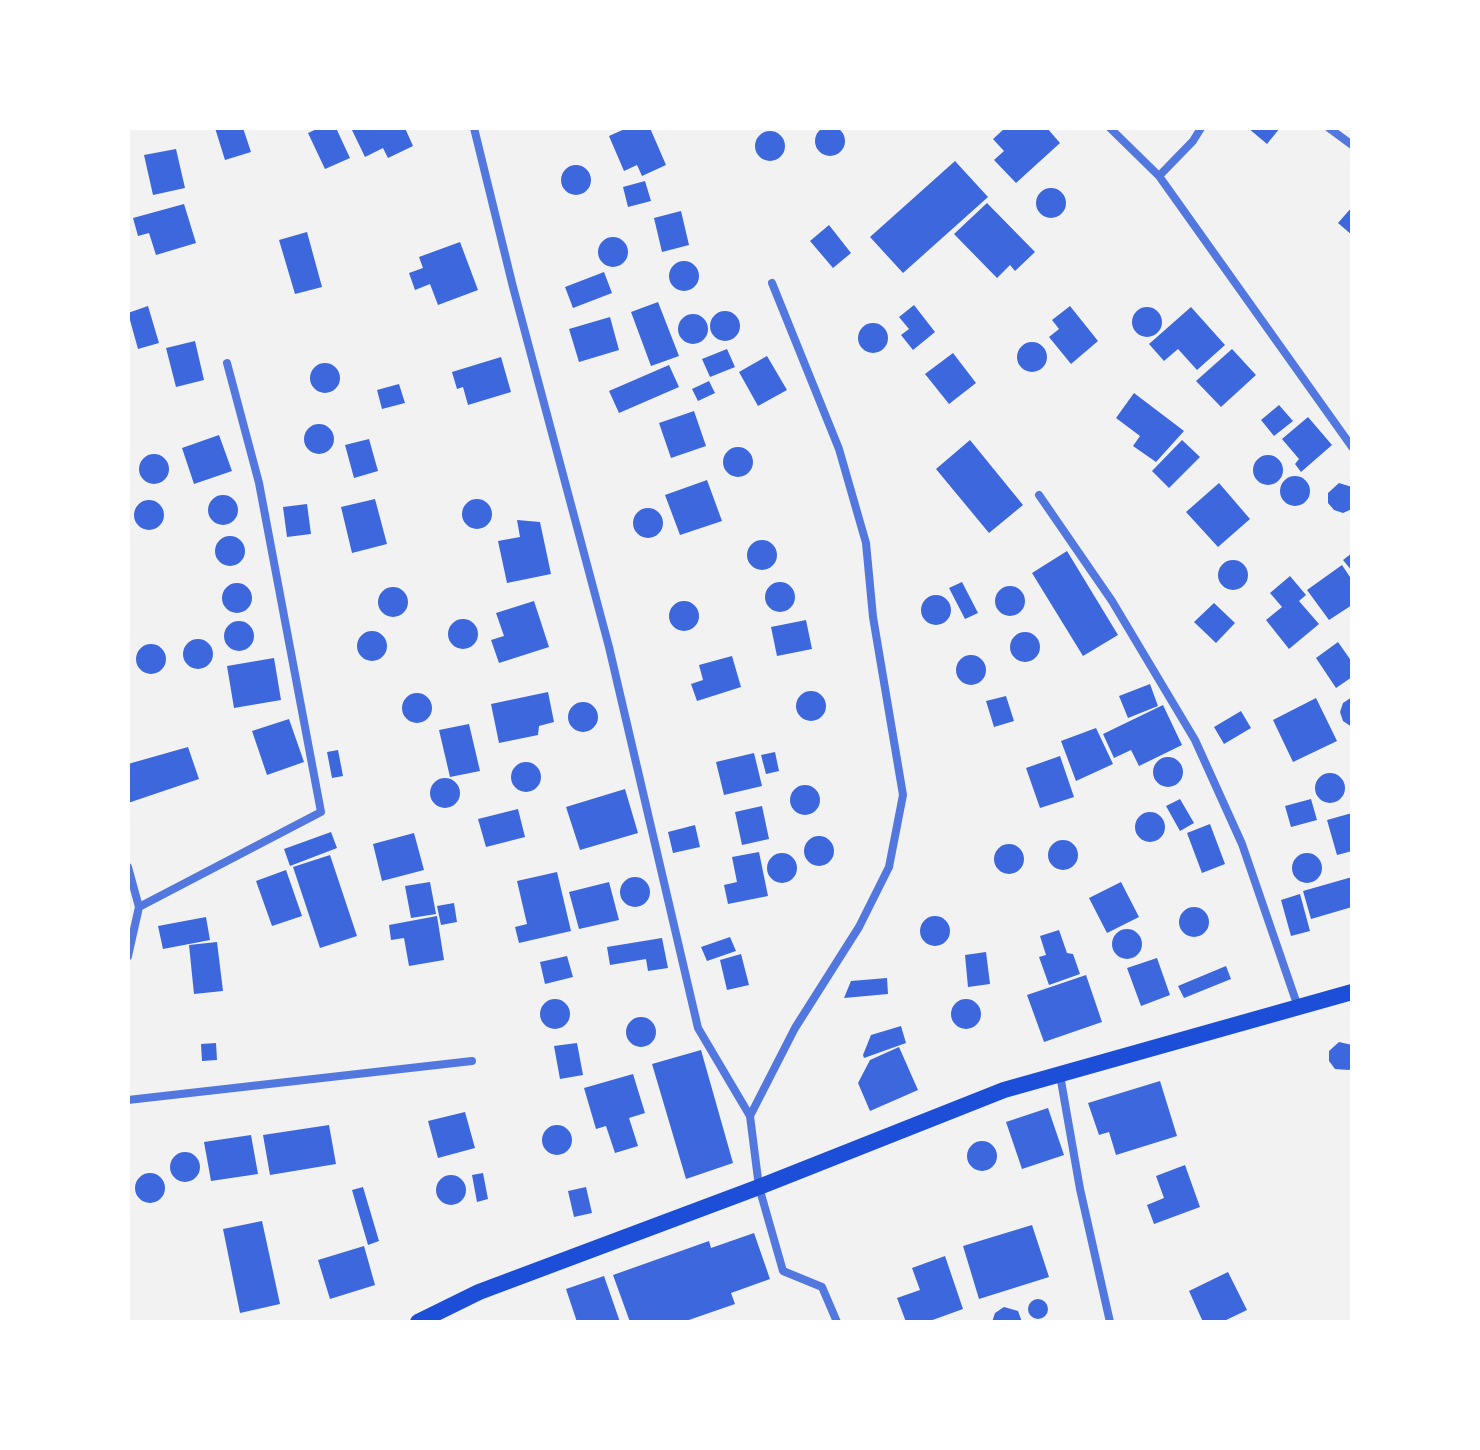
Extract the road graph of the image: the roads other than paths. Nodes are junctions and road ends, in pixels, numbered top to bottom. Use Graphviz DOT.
graph roads {
  1 [pos="474,128"];
  2 [pos="1110,128"];
  3 [pos="1201,128"];
  4 [pos="1329,128"];
  5 [pos="1352,145"];
  6 [pos="1159,176"];
  7 [pos="772,283"];
  8 [pos="227,363"];
  9 [pos="1352,447"];
  10 [pos="1039,495"];
  11 [pos="128,867"];
  12 [pos="139,907"];
  13 [pos="128,956"];
  14 [pos="1352,992"];
  15 [pos="1298,1008"];
  16 [pos="472,1061"];
  17 [pos="1060,1075"];
  18 [pos="128,1100"];
  19 [pos="750,1116"];
  20 [pos="759,1187"];
  21 [pos="418,1322"];
  22 [pos="837,1322"];
  23 [pos="1110,1322"];
  1 -- 19 [label="street"];
  2 -- 6 [label="street"];
  3 -- 6 [label="street"];
  4 -- 5 [label="street"];
  6 -- 9 [label="street"];
  7 -- 19 [label="street"];
  8 -- 12 [label="street"];
  10 -- 15 [label="street"];
  11 -- 12 [label="street"];
  12 -- 13 [label="street"];
  14 -- 15 [label="main road"];
  15 -- 17 [label="main road"];
  16 -- 18 [label="street"];
  17 -- 20 [label="main road"];
  17 -- 23 [label="street"];
  19 -- 20 [label="street"];
  20 -- 21 [label="main road"];
  20 -- 22 [label="street"];
}
